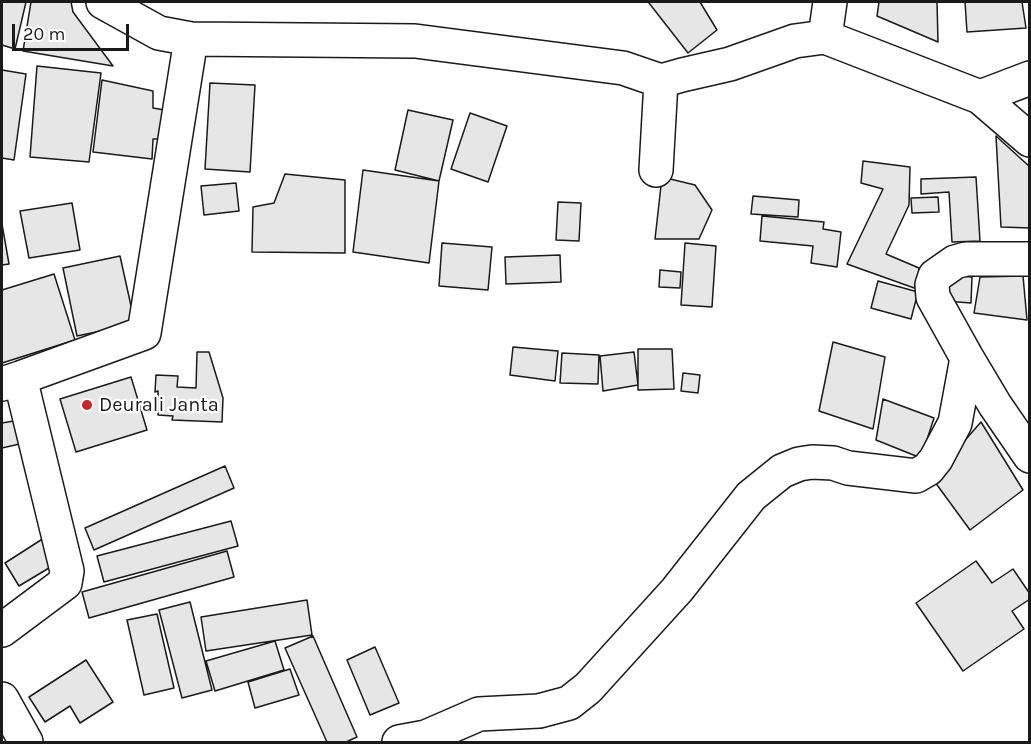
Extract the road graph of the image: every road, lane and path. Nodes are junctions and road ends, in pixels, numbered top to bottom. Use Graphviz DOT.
graph roads {
  1 [pos="102,2"];
  2 [pos="830,2"];
  3 [pos="825,37"];
  4 [pos="191,39"];
  5 [pos="1029,78"];
  6 [pos="661,81"];
  7 [pos="980,97"];
  8 [pos="1029,140"];
  9 [pos="656,170"];
  10 [pos="1029,259"];
  11 [pos="968,358"];
  12 [pos="11,381"];
  13 [pos="1029,456"];
  14 [pos="2,630"];
  15 [pos="2,699"];
  16 [pos="26,742"];
  17 [pos="399,742"];
  1 -- 4 [label="street"];
  2 -- 3 [label="street"];
  3 -- 6 [label="street"];
  3 -- 7 [label="street"];
  4 -- 6 [label="street"];
  4 -- 12 [label="street"];
  5 -- 7 [label="street"];
  6 -- 9 [label="street"];
  7 -- 8 [label="street"];
  10 -- 11 [label="street"];
  11 -- 13 [label="street"];
  11 -- 17 [label="street"];
  12 -- 14 [label="street"];
  15 -- 16 [label="street"];
}
